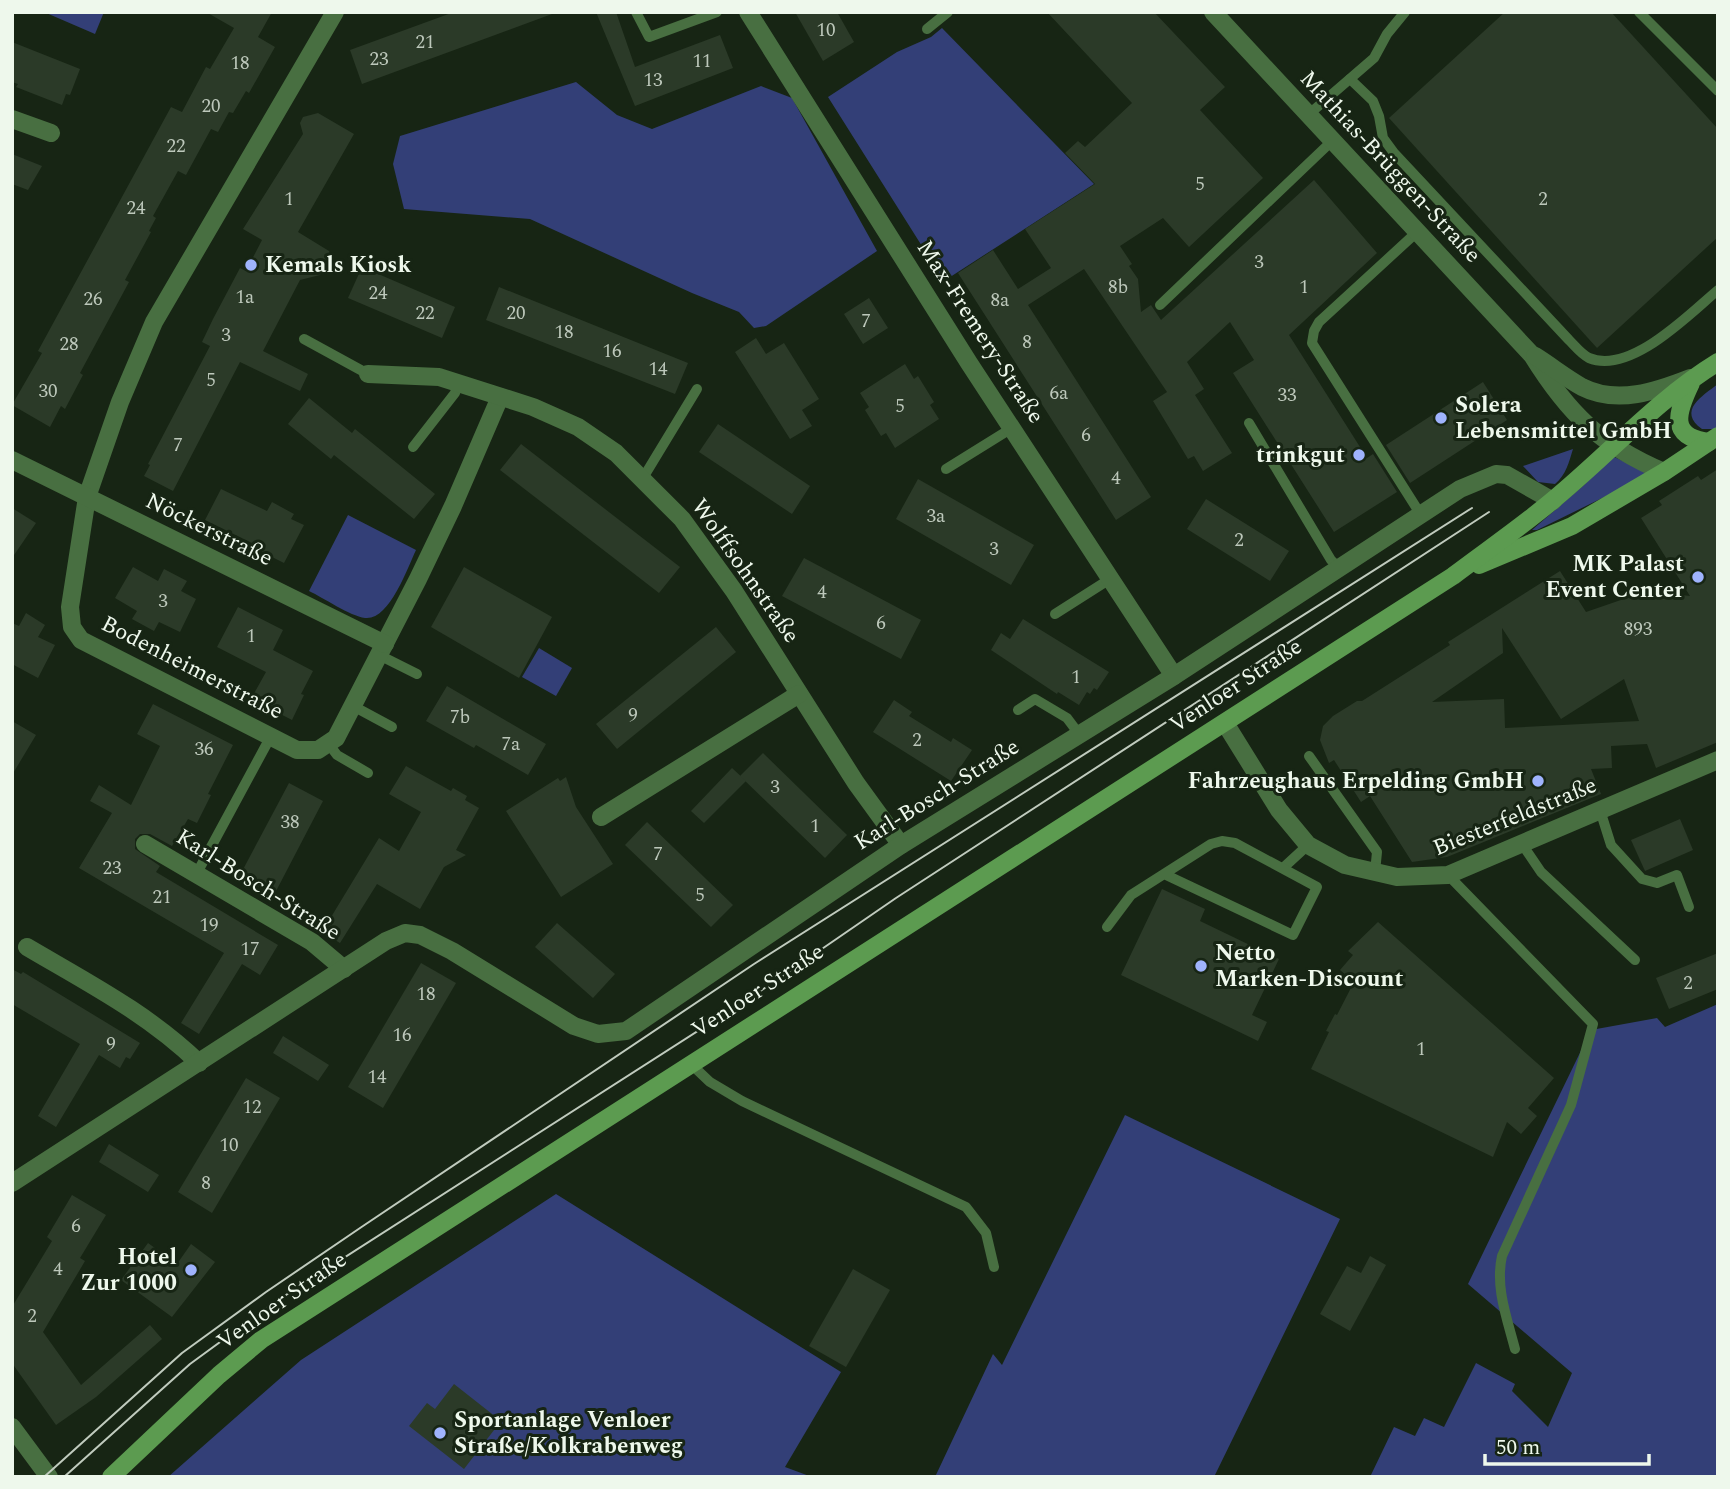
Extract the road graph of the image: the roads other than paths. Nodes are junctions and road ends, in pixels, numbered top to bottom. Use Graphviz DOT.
graph roads {
  1 [pos="335,12"];
  2 [pos="636,12"];
  3 [pos="718,12"];
  4 [pos="748,12"];
  5 [pos="948,12"];
  6 [pos="1213,12"];
  7 [pos="1405,12"];
  8 [pos="1639,12"];
  9 [pos="927,29"];
  10 [pos="1350,79"];
  11 [pos="1718,91"];
  12 [pos="1308,115"];
  13 [pos="12,119"];
  14 [pos="51,133"];
  15 [pos="1332,141"];
  16 [pos="1417,232"];
  17 [pos="1718,290"];
  18 [pos="1160,305"];
  19 [pos="304,339"];
  20 [pos="1532,355"];
  21 [pos="1718,362"];
  22 [pos="368,374"];
  23 [pos="1694,377"];
  24 [pos="458,383"];
  25 [pos="698,389"];
  26 [pos="500,397"];
  27 [pos="1249,423"];
  28 [pos="1012,428"];
  29 [pos="1713,439"];
  30 [pos="1611,446"];
  31 [pos="413,447"];
  32 [pos="12,460"];
  33 [pos="946,470"];
  34 [pos="1664,472"];
  35 [pos="643,478"];
  36 [pos="87,497"];
  37 [pos="1553,500"];
  38 [pos="1420,515"];
  39 [pos="1339,568"];
  40 [pos="1453,576"];
  41 [pos="1110,579"];
  42 [pos="1055,614"];
  43 [pos="382,650"];
  44 [pos="417,674"];
  45 [pos="1174,676"];
  46 [pos="799,694"];
  47 [pos="353,706"];
  48 [pos="1018,710"];
  49 [pos="1225,723"];
  50 [pos="392,727"];
  51 [pos="1079,734"];
  52 [pos="271,736"];
  53 [pos="328,743"];
  54 [pos="1309,756"];
  55 [pos="1718,760"];
  56 [pos="368,773"];
  57 [pos="1600,810"];
  58 [pos="601,817"];
  59 [pos="145,844"];
  60 [pos="1521,844"];
  61 [pos="901,845"];
  62 [pos="1308,845"];
  63 [pos="1283,868"];
  64 [pos="1375,872"];
  65 [pos="197,873"];
  66 [pos="1164,874"];
  67 [pos="1448,875"];
  68 [pos="1689,907"];
  69 [pos="1107,928"];
  70 [pos="27,947"];
  71 [pos="1635,960"];
  72 [pos="344,969"];
  73 [pos="198,1063"];
  74 [pos="690,1063"];
  75 [pos="12,1183"];
  76 [pos="994,1267"];
  77 [pos="1515,1349"];
  78 [pos="12,1427"];
  79 [pos="127,1469"];
  80 [pos="49,1477"];
  81 [pos="111,1477"];
  1 -- 36 [label="street, Bodenheimerstraße"];
  2 -- 3 [label="lane"];
  4 -- 28 [label="street, Max-Fremery-Straße"];
  5 -- 9 [label="lane"];
  6 -- 12 [label="street, Mathias-Brüggen-Straße"];
  7 -- 10 [label="lane"];
  8 -- 11 [label="lane"];
  10 -- 12 [label="lane"];
  10 -- 17 [label="lane"];
  12 -- 15 [label="street, Mathias-Brüggen-Straße"];
  13 -- 14 [label="street"];
  15 -- 16 [label="street, Mathias-Brüggen-Straße"];
  15 -- 18 [label="lane"];
  16 -- 20 [label="street, Mathias-Brüggen-Straße"];
  16 -- 38 [label="lane"];
  19 -- 22 [label="lane, Wolffsohnstraße"];
  20 -- 23 [label="street, Mathias-Brüggen-Straße"];
  20 -- 30 [label="street, Mathias-Brüggen-Straße"];
  21 -- 23 [label="main road, Venloer Straße"];
  22 -- 24 [label="street, Wolffsohnstraße"];
  23 -- 29 [label="main road"];
  23 -- 30 [label="main road, Venloer Straße"];
  24 -- 26 [label="street, Wolffsohnstraße"];
  24 -- 31 [label="lane"];
  25 -- 35 [label="lane"];
  26 -- 35 [label="street, Wolffsohnstraße"];
  26 -- 43 [label="street"];
  27 -- 39 [label="lane"];
  28 -- 33 [label="lane"];
  28 -- 41 [label="street, Max-Fremery-Straße"];
  29 -- 34 [label="main road, Venloer Straße"];
  30 -- 34 [label="street, Mathias-Brüggen-Straße"];
  30 -- 37 [label="main road, Venloer Straße"];
  32 -- 36 [label="street, Nöckerstraße"];
  34 -- 40 [label="main road, Venloer Straße"];
  35 -- 46 [label="street, Wolffsohnstraße"];
  36 -- 43 [label="street, Nöckerstraße"];
  36 -- 52 [label="street, Bodenheimerstraße"];
  37 -- 38 [label="street, Karl-Bosch-Straße"];
  37 -- 40 [label="main road, Venloer Straße"];
  38 -- 39 [label="street, Karl-Bosch-Straße"];
  39 -- 45 [label="street, Karl-Bosch-Straße"];
  40 -- 49 [label="main road, Venloer Straße"];
  41 -- 42 [label="lane"];
  41 -- 45 [label="street, Max-Fremery-Straße"];
  43 -- 44 [label="lane"];
  43 -- 47 [label="street"];
  45 -- 51 [label="street, Karl-Bosch-Straße"];
  46 -- 58 [label="street"];
  46 -- 61 [label="street, Wolffsohnstraße"];
  47 -- 50 [label="lane"];
  47 -- 53 [label="street"];
  48 -- 51 [label="lane"];
  49 -- 62 [label="street, Biesterfeldstraße"];
  49 -- 74 [label="main road, Venloer Straße"];
  51 -- 61 [label="street, Karl-Bosch-Straße"];
  52 -- 53 [label="street, Bodenheimerstraße"];
  52 -- 65 [label="lane"];
  53 -- 56 [label="lane"];
  54 -- 64 [label="lane"];
  55 -- 57 [label="street, Biesterfeldstraße"];
  57 -- 60 [label="street, Biesterfeldstraße"];
  57 -- 68 [label="lane"];
  59 -- 65 [label="street, Karl-Bosch-Straße"];
  60 -- 67 [label="street, Biesterfeldstraße"];
  60 -- 71 [label="lane"];
  61 -- 72 [label="street, Karl-Bosch-Straße"];
  62 -- 63 [label="lane"];
  62 -- 64 [label="street, Biesterfeldstraße"];
  63 -- 66 [label="lane"];
  63 -- 66 [label="lane"];
  64 -- 67 [label="street, Biesterfeldstraße"];
  65 -- 72 [label="street, Karl-Bosch-Straße"];
  66 -- 69 [label="lane"];
  67 -- 77 [label="lane"];
  70 -- 73 [label="street"];
  72 -- 73 [label="street, Karl-Bosch-Straße"];
  73 -- 75 [label="street, Karl-Bosch-Straße"];
  74 -- 76 [label="lane"];
  74 -- 79 [label="main road, Venloer Straße"];
  78 -- 80 [label="street"];
  79 -- 81 [label="main road, Venloer Straße"];
}
